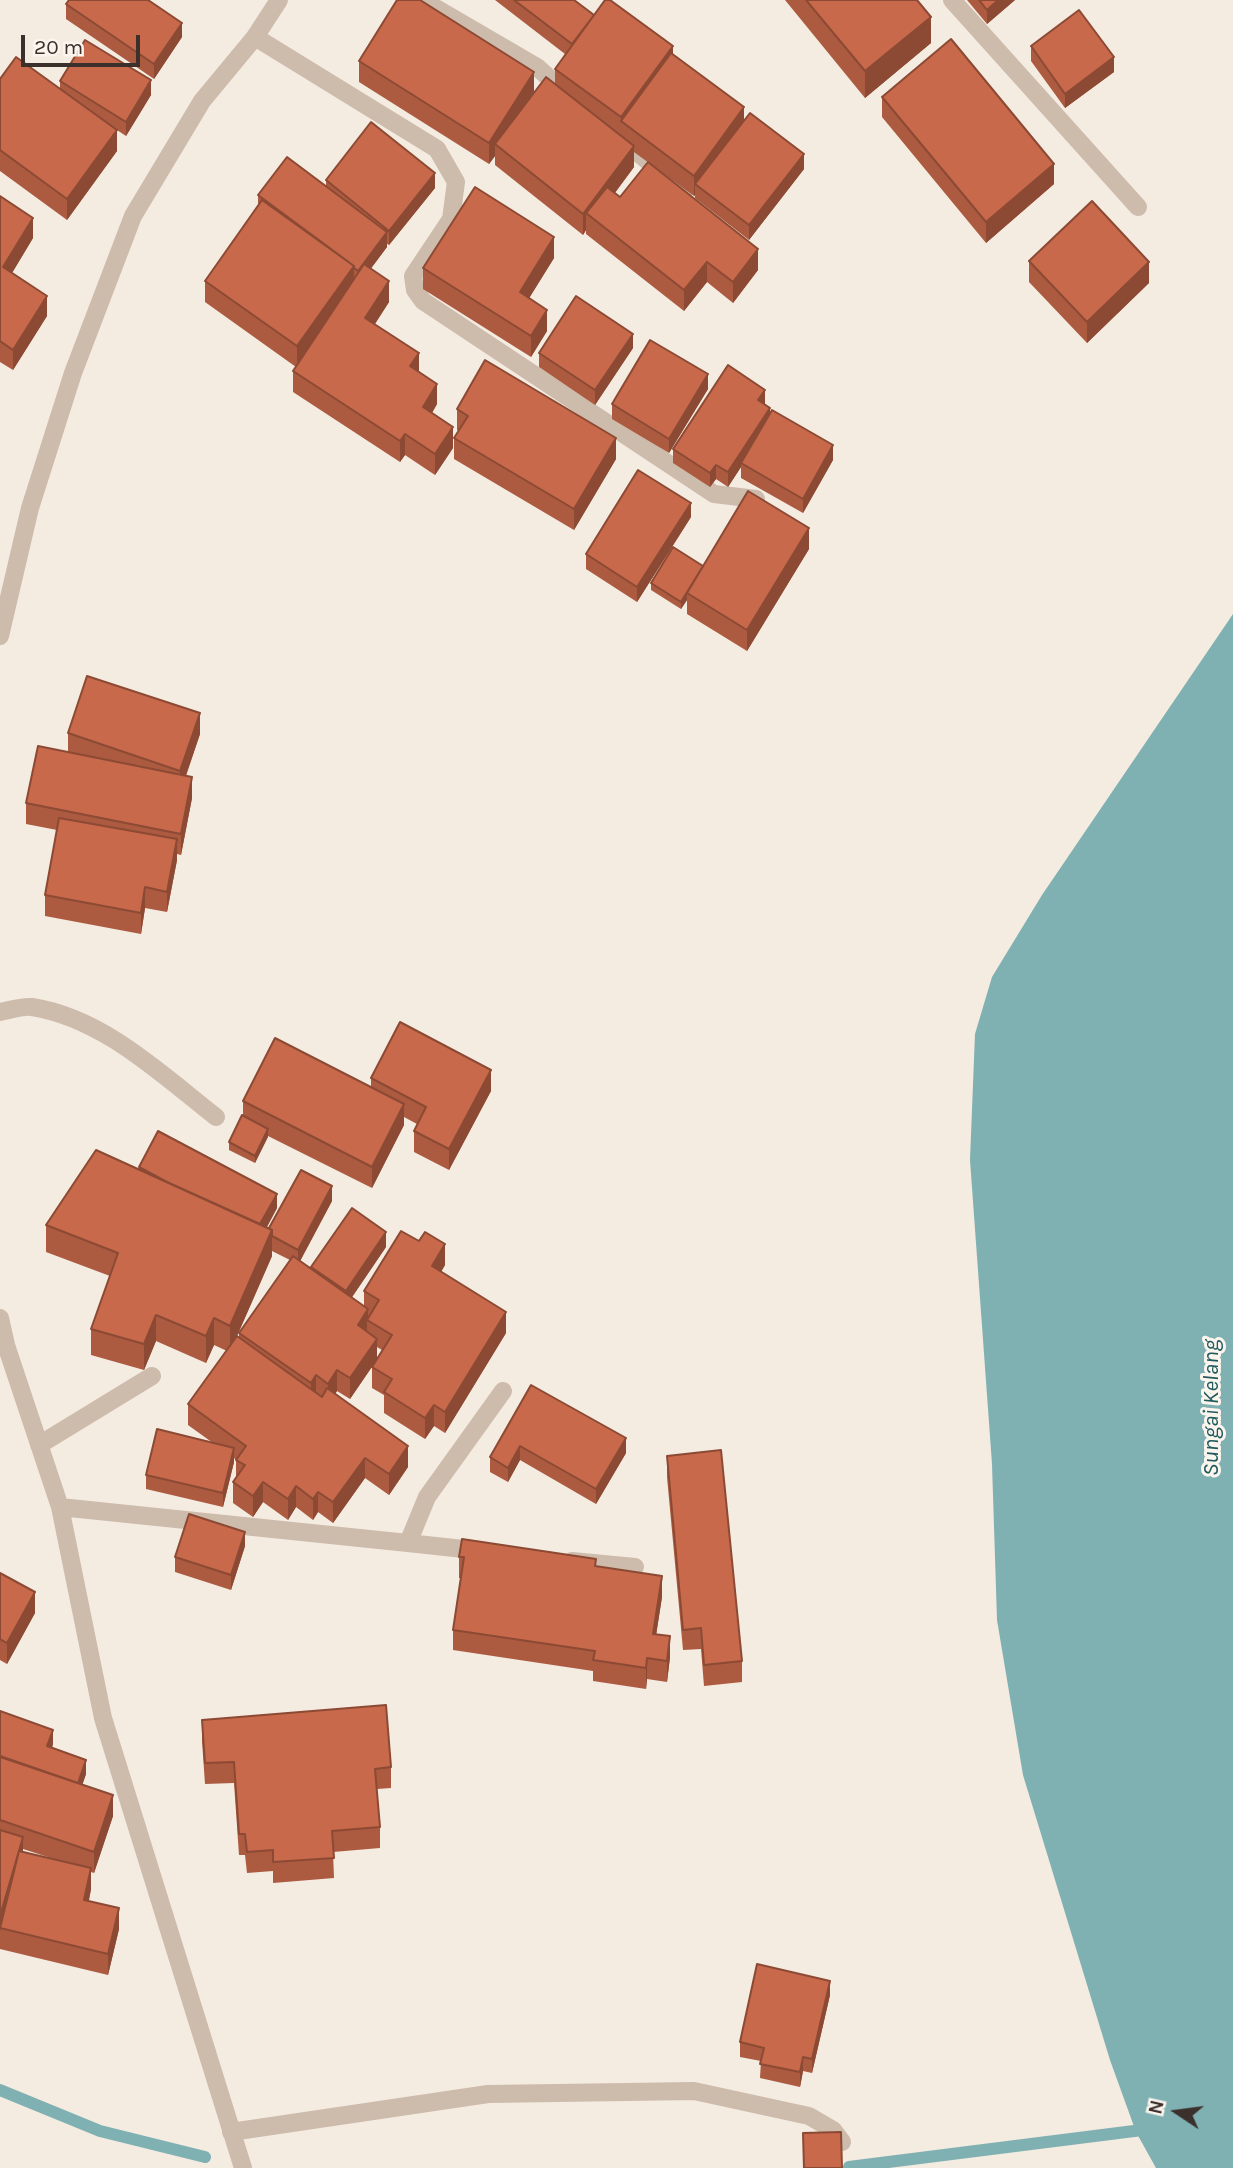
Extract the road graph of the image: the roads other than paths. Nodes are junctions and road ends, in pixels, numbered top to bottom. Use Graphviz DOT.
graph roads {
  1 [pos="279,0"];
  2 [pos="422,0"];
  3 [pos="952,0"];
  4 [pos="255,37"];
  5 [pos="589,113"];
  6 [pos="621,139"];
  7 [pos="695,201"];
  8 [pos="1139,207"];
  9 [pos="756,499"];
  10 [pos="0,636"];
  11 [pos="0,1012"];
  12 [pos="216,1117"];
  13 [pos="0,1318"];
  14 [pos="152,1376"];
  15 [pos="503,1391"];
  16 [pos="39,1445"];
  17 [pos="60,1507"];
  18 [pos="408,1544"];
  19 [pos="502,1553"];
  20 [pos="555,1559"];
  21 [pos="635,1567"];
  22 [pos="232,2132"];
  23 [pos="842,2142"];
  24 [pos="243,2168"];
  1 -- 4 [label="street"];
  2 -- 5 [label="street"];
  3 -- 8 [label="street"];
  4 -- 9 [label="street"];
  4 -- 10 [label="street"];
  6 -- 7 [label="street"];
  11 -- 12 [label="street"];
  13 -- 16 [label="street"];
  14 -- 16 [label="street"];
  15 -- 18 [label="street"];
  16 -- 17 [label="street"];
  17 -- 18 [label="street"];
  17 -- 22 [label="street"];
  18 -- 19 [label="street"];
  20 -- 21 [label="street"];
  22 -- 23 [label="street"];
  22 -- 24 [label="street"];
}
